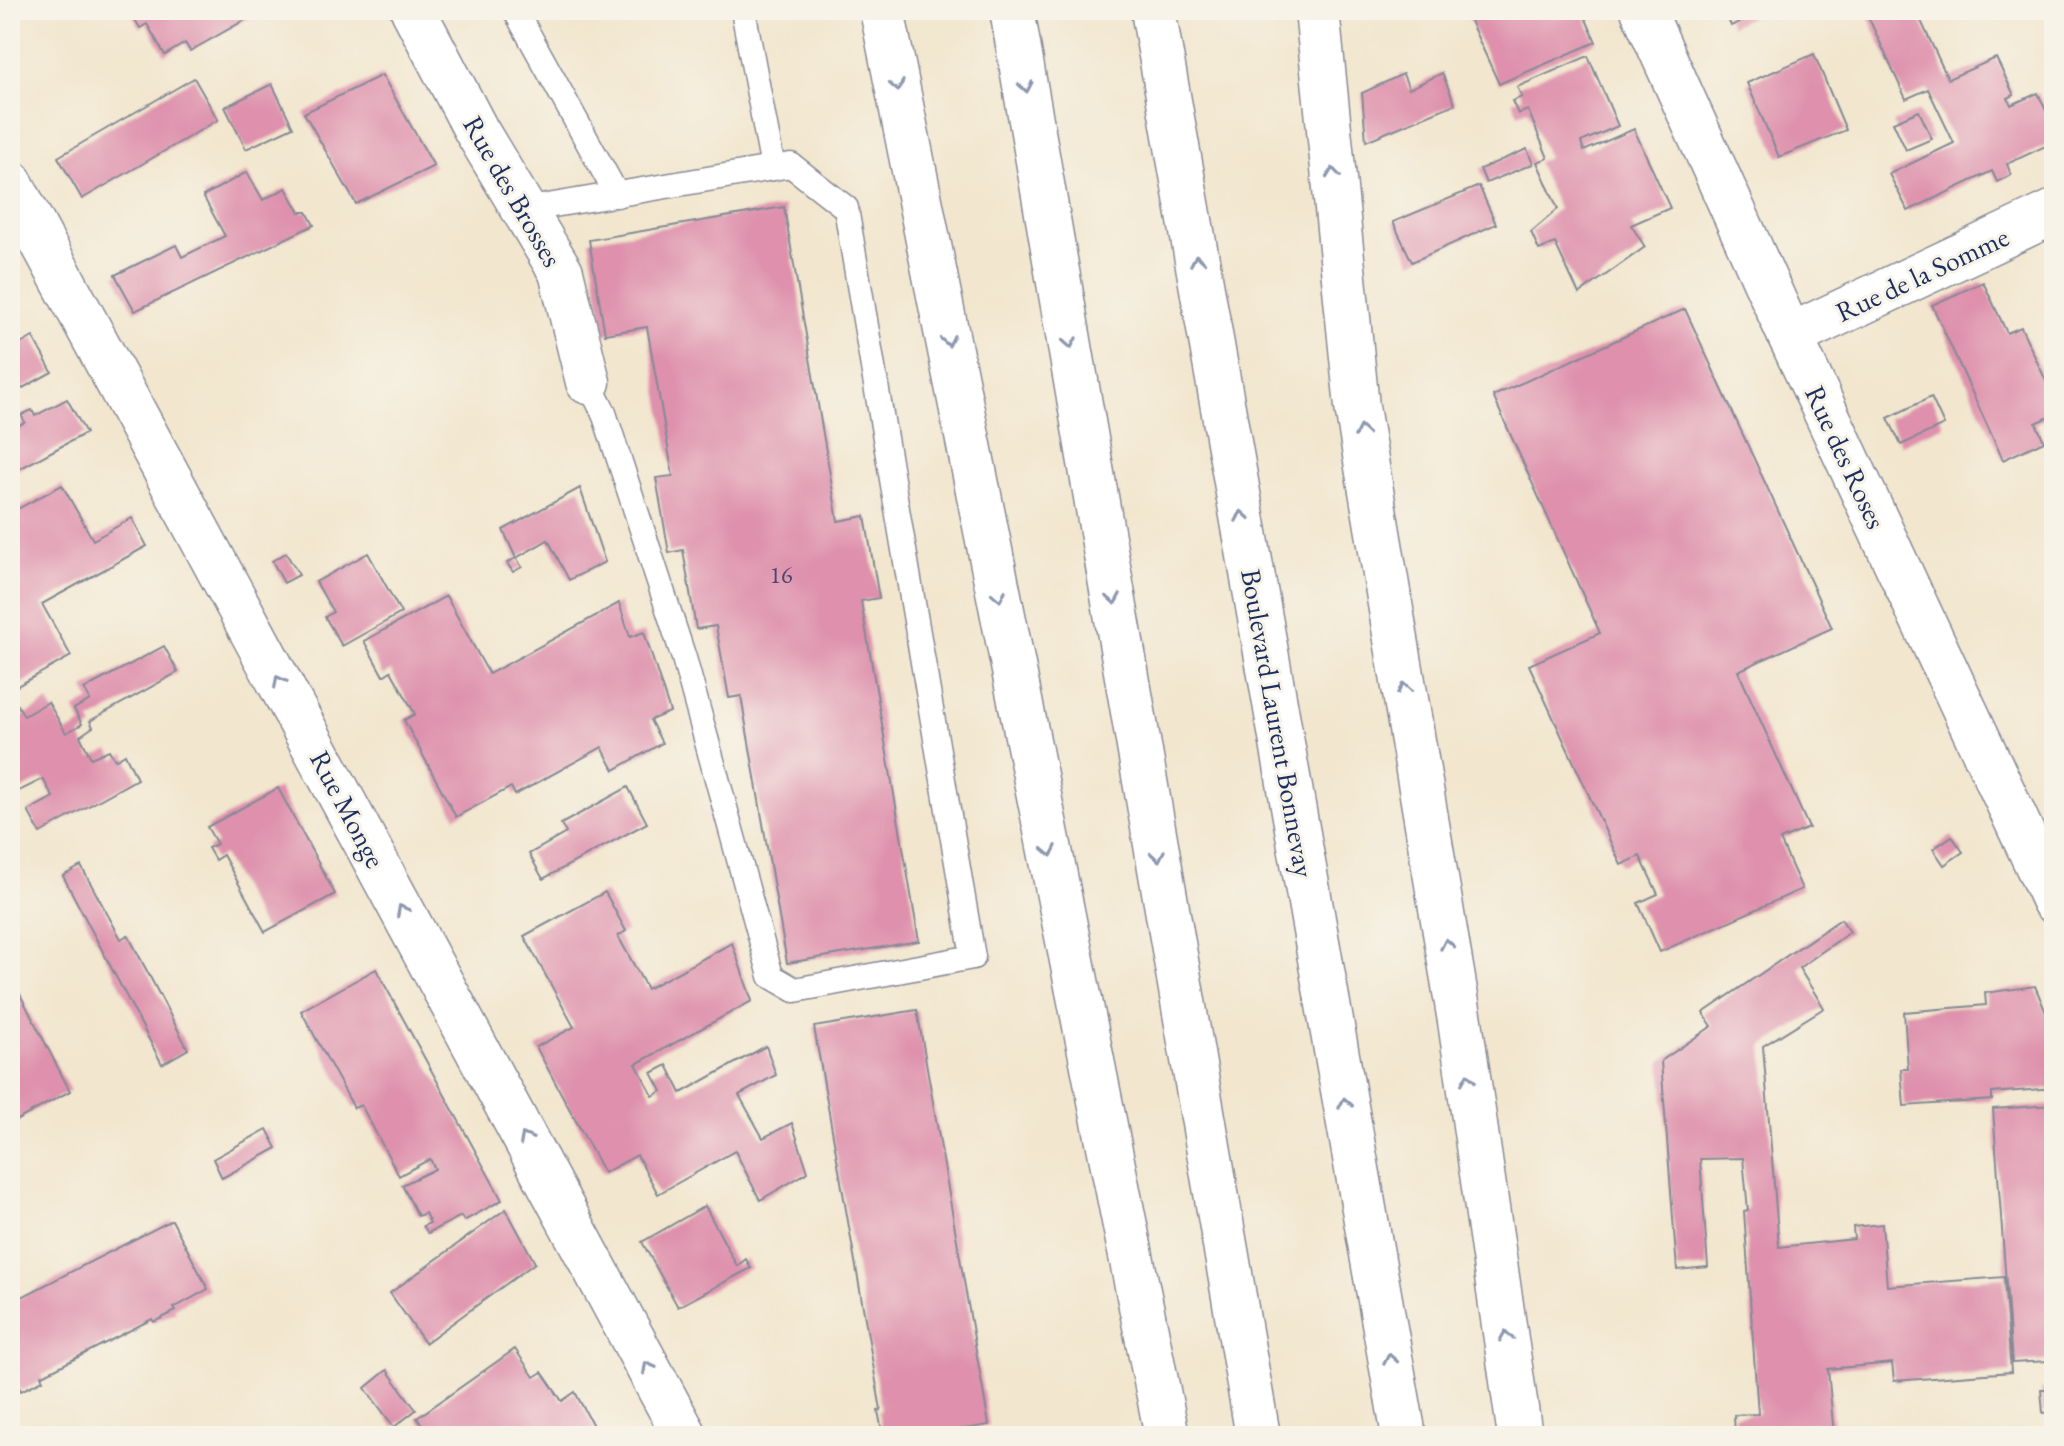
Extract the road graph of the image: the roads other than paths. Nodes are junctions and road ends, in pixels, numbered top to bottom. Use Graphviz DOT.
graph roads {
  1 [pos="413,10"];
  2 [pos="515,10"];
  3 [pos="743,10"];
  4 [pos="882,10"];
  5 [pos="1012,10"];
  6 [pos="1153,10"];
  7 [pos="1317,10"];
  8 [pos="1643,10"];
  9 [pos="773,168"];
  10 [pos="10,182"];
  11 [pos="617,195"];
  12 [pos="524,210"];
  13 [pos="2054,212"];
  14 [pos="1790,336"];
  15 [pos="588,382"];
  16 [pos="2054,901"];
  17 [pos="1525,1428"];
  18 [pos="685,1436"];
  19 [pos="1167,1436"];
  20 [pos="1258,1436"];
  21 [pos="1404,1436"];
  1 -- 12 [label="main road, Rue des Brosses"];
  2 -- 11 [label="lane"];
  3 -- 9 [label="lane"];
  4 -- 19 [label="main road, one-way"];
  5 -- 20 [label="main road, one-way"];
  21 -- 6 [label="main road, Boulevard Laurent Bonnevay, one-way"];
  17 -- 7 [label="main road, one-way"];
  8 -- 14 [label="main road, Rue des Roses"];
  9 -- 11 [label="lane"];
  9 -- 15 [label="lane"];
  18 -- 10 [label="main road, Rue Monge, one-way"];
  11 -- 12 [label="lane"];
  12 -- 15 [label="main road, Rue des Brosses"];
  13 -- 14 [label="main road, Rue de la Somme"];
  14 -- 16 [label="main road, Rue des Roses"];
}
